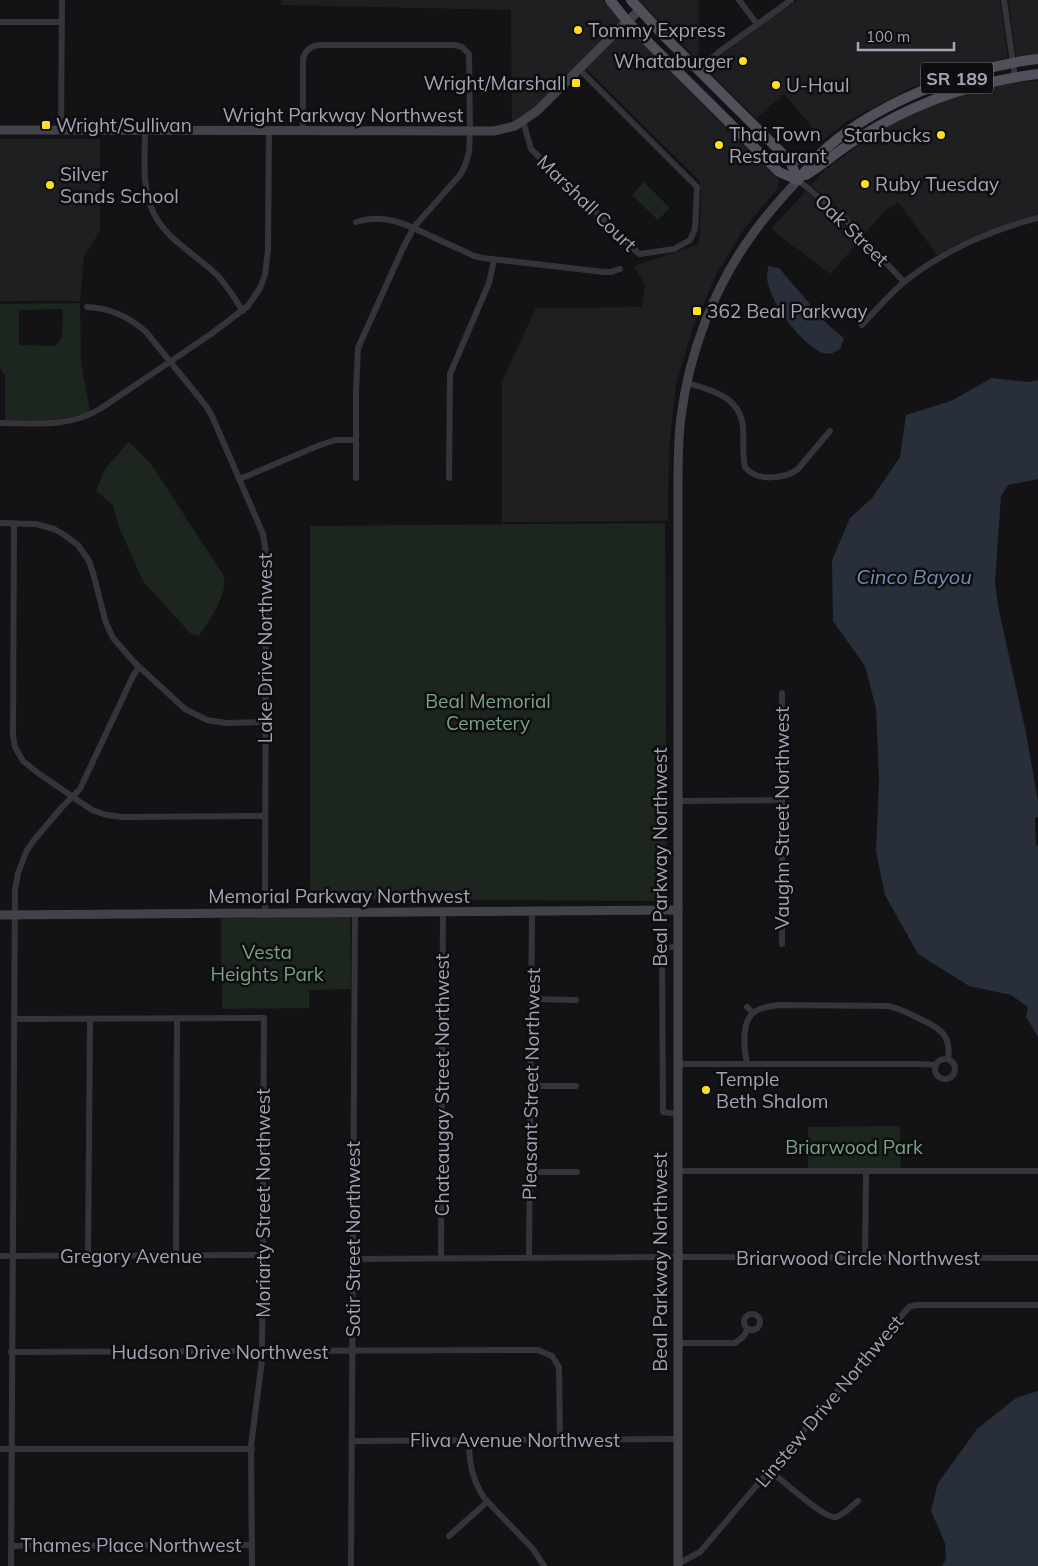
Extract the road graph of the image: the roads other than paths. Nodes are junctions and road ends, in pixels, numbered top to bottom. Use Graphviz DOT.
graph roads {
  1 [pos="62,0"];
  2 [pos="610,0"];
  3 [pos="631,0"];
  4 [pos="739,0"];
  5 [pos="791,0"];
  6 [pos="1004,0"];
  7 [pos="640,10"];
  8 [pos="627,21"];
  9 [pos="0,22"];
  10 [pos="62,22"];
  11 [pos="757,24"];
  12 [pos="1038,59"];
  13 [pos="668,61"];
  14 [pos="1012,62"];
  15 [pos="579,69"];
  16 [pos="699,70"];
  17 [pos="1038,74"];
  18 [pos="1015,77"];
  19 [pos="947,81"];
  20 [pos="909,109"];
  21 [pos="523,121"];
  22 [pos="0,130"];
  23 [pos="61,130"];
  24 [pos="145,131"];
  25 [pos="268,131"];
  26 [pos="303,131"];
  27 [pos="470,132"];
  28 [pos="818,156"];
  29 [pos="787,158"];
  30 [pos="798,180"];
  31 [pos="1038,218"];
  32 [pos="356,222"];
  33 [pos="414,227"];
  34 [pos="494,260"];
  35 [pos="620,269"];
  36 [pos="904,282"];
  37 [pos="88,307"];
  38 [pos="243,311"];
  39 [pos="862,325"];
  40 [pos="170,361"];
  41 [pos="687,383"];
  42 [pos="0,423"];
  43 [pos="830,431"];
  44 [pos="355,440"];
  45 [pos="356,478"];
  46 [pos="449,478"];
  47 [pos="240,479"];
  48 [pos="0,524"];
  49 [pos="14,524"];
  50 [pos="139,667"];
  51 [pos="782,693"];
  52 [pos="266,722"];
  53 [pos="72,797"];
  54 [pos="782,800"];
  55 [pos="678,801"];
  56 [pos="265,816"];
  57 [pos="678,910"];
  58 [pos="443,911"];
  59 [pos="532,911"];
  60 [pos="265,912"];
  61 [pos="356,912"];
  62 [pos="0,914"];
  63 [pos="15,915"];
  64 [pos="782,944"];
  65 [pos="678,946"];
  66 [pos="531,999"];
  67 [pos="576,1000"];
  68 [pos="747,1007"];
  69 [pos="753,1013"];
  70 [pos="177,1018"];
  71 [pos="14,1019"];
  72 [pos="90,1019"];
  73 [pos="948,1059"];
  74 [pos="747,1063"];
  75 [pos="678,1064"];
  76 [pos="936,1065"];
  77 [pos="530,1086"];
  78 [pos="576,1086"];
  79 [pos="678,1114"];
  80 [pos="678,1171"];
  81 [pos="866,1171"];
  82 [pos="1038,1171"];
  83 [pos="530,1172"];
  84 [pos="577,1172"];
  85 [pos="263,1255"];
  86 [pos="0,1256"];
  87 [pos="12,1256"];
  88 [pos="88,1256"];
  89 [pos="176,1256"];
  90 [pos="441,1258"];
  91 [pos="529,1258"];
  92 [pos="678,1258"];
  93 [pos="865,1258"];
  94 [pos="1038,1258"];
  95 [pos="353,1259"];
  96 [pos="1038,1305"];
  97 [pos="748,1329"];
  98 [pos="678,1343"];
  99 [pos="11,1352"];
  100 [pos="262,1352"];
  101 [pos="353,1352"];
  102 [pos="678,1438"];
  103 [pos="469,1440"];
  104 [pos="560,1440"];
  105 [pos="352,1441"];
  106 [pos="0,1449"];
  107 [pos="11,1449"];
  108 [pos="252,1449"];
  109 [pos="770,1471"];
  110 [pos="858,1501"];
  111 [pos="487,1502"];
  112 [pos="449,1536"];
  113 [pos="252,1545"];
  114 [pos="11,1546"];
  115 [pos="678,1565"];
  116 [pos="11,1566"];
  117 [pos="252,1566"];
  118 [pos="351,1566"];
  119 [pos="544,1566"];
  1 -- 10 [label="street"];
  2 -- 8 [label="main road"];
  3 -- 7 [label="main road"];
  4 -- 11 [label="street"];
  5 -- 11 [label="street"];
  6 -- 14 [label="street"];
  7 -- 8 [label="main road, Wright Parkway Northwest"];
  7 -- 16 [label="main road"];
  8 -- 13 [label="main road"];
  8 -- 15 [label="main road, Wright Parkway Northwest"];
  9 -- 10 [label="street"];
  10 -- 23 [label="street"];
  11 -- 16 [label="street"];
  12 -- 14 [label="main road, Beal Parkway Northwest / SR 189"];
  13 -- 16 [label="main road"];
  13 -- 30 [label="main road"];
  14 -- 18 [label="street"];
  14 -- 19 [label="main road, Beal Parkway Northwest / SR 189"];
  15 -- 21 [label="main road, Wright Parkway Northwest"];
  15 -- 21 [label="street, Marshall Court"];
  16 -- 29 [label="main road"];
  17 -- 18 [label="main road, Beal Parkway Northwest / SR 189"];
  18 -- 20 [label="main road, Beal Parkway Northwest / SR 189"];
  19 -- 20 [label="main road"];
  19 -- 28 [label="main road, Beal Parkway Northwest / SR 189"];
  20 -- 30 [label="main road, Beal Parkway Northwest / SR 189"];
  21 -- 27 [label="main road, Wright Parkway Northwest"];
  22 -- 23 [label="main road, Wright Parkway Northwest"];
  23 -- 24 [label="main road, Wright Parkway Northwest"];
  24 -- 25 [label="main road, Wright Parkway Northwest"];
  24 -- 38 [label="street"];
  25 -- 26 [label="main road, Wright Parkway Northwest"];
  25 -- 38 [label="street"];
  26 -- 27 [label="main road, Wright Parkway Northwest"];
  26 -- 27 [label="street"];
  27 -- 33 [label="street"];
  28 -- 29 [label="main road"];
  28 -- 30 [label="main road, Beal Parkway Northwest / SR 189"];
  29 -- 30 [label="main road"];
  30 -- 36 [label="street, Oak Street"];
  30 -- 41 [label="main road, Beal Parkway Northwest / SR 189"];
  31 -- 36 [label="street"];
  32 -- 33 [label="street"];
  33 -- 34 [label="street"];
  33 -- 44 [label="street"];
  34 -- 35 [label="street"];
  34 -- 46 [label="street"];
  36 -- 39 [label="street"];
  37 -- 40 [label="street, Lake Drive Northwest"];
  38 -- 40 [label="street"];
  40 -- 42 [label="street"];
  40 -- 47 [label="street, Lake Drive Northwest"];
  41 -- 43 [label="street"];
  41 -- 55 [label="main road, Beal Parkway Northwest / SR 189"];
  44 -- 45 [label="street"];
  44 -- 47 [label="street"];
  47 -- 52 [label="street, Lake Drive Northwest"];
  48 -- 49 [label="street"];
  49 -- 50 [label="street"];
  49 -- 53 [label="street"];
  50 -- 52 [label="street"];
  50 -- 53 [label="street"];
  51 -- 54 [label="street, Vaughn Street Northwest"];
  52 -- 56 [label="street, Lake Drive Northwest"];
  53 -- 56 [label="street"];
  53 -- 63 [label="street"];
  54 -- 55 [label="street"];
  54 -- 64 [label="street, Vaughn Street Northwest"];
  55 -- 57 [label="main road, Beal Parkway Northwest / SR 189"];
  56 -- 60 [label="street, Lake Drive Northwest"];
  57 -- 59 [label="main road, Memorial Parkway Northwest"];
  57 -- 65 [label="main road, Beal Parkway Northwest / SR 189"];
  58 -- 59 [label="main road, Memorial Parkway Northwest"];
  58 -- 61 [label="main road, Memorial Parkway Northwest"];
  58 -- 90 [label="street, Chateaugay Street Northwest"];
  59 -- 66 [label="street, Pleasant Street Northwest"];
  60 -- 61 [label="main road, Memorial Parkway Northwest"];
  60 -- 63 [label="main road, Memorial Parkway Northwest"];
  61 -- 95 [label="street, Sotir Street Northwest"];
  62 -- 63 [label="main road, Memorial Parkway Northwest"];
  63 -- 71 [label="street"];
  65 -- 75 [label="main road, Beal Parkway Northwest / SR 189"];
  65 -- 79 [label="street"];
  66 -- 67 [label="street"];
  66 -- 77 [label="street, Pleasant Street Northwest"];
  68 -- 69 [label="street"];
  69 -- 73 [label="street"];
  69 -- 74 [label="street"];
  70 -- 72 [label="street"];
  70 -- 85 [label="street, Moriarty Street Northwest"];
  70 -- 89 [label="street"];
  71 -- 72 [label="street"];
  71 -- 87 [label="street"];
  72 -- 88 [label="street"];
  73 -- 76 [label="street"];
  73 -- 76 [label="street"];
  74 -- 75 [label="street"];
  74 -- 76 [label="street"];
  75 -- 79 [label="main road, Beal Parkway Northwest / SR 189"];
  77 -- 78 [label="street"];
  77 -- 83 [label="street, Pleasant Street Northwest"];
  79 -- 80 [label="main road, Beal Parkway Northwest / SR 189"];
  80 -- 81 [label="street"];
  80 -- 92 [label="main road, Beal Parkway Northwest / SR 189"];
  81 -- 82 [label="street"];
  81 -- 93 [label="street"];
  83 -- 84 [label="street"];
  83 -- 91 [label="street, Pleasant Street Northwest"];
  85 -- 89 [label="street, Gregory Avenue"];
  85 -- 100 [label="street, Moriarty Street Northwest"];
  86 -- 87 [label="street, Gregory Avenue"];
  87 -- 88 [label="street, Gregory Avenue"];
  87 -- 99 [label="street"];
  88 -- 89 [label="street, Gregory Avenue"];
  90 -- 91 [label="street, Briarwood Circle Northwest"];
  90 -- 95 [label="street, Briarwood Circle Northwest"];
  91 -- 92 [label="street, Briarwood Circle Northwest"];
  92 -- 93 [label="street, Briarwood Circle Northwest"];
  92 -- 98 [label="main road, Beal Parkway Northwest / SR 189"];
  93 -- 94 [label="street, Briarwood Circle Northwest"];
  95 -- 101 [label="street, Sotir Street Northwest"];
  96 -- 109 [label="street, Linstew Drive Northwest"];
  97 -- 98 [label="street"];
  98 -- 102 [label="main road, Beal Parkway Northwest / SR 189"];
  99 -- 100 [label="street, Hudson Drive Northwest"];
  99 -- 107 [label="street"];
  100 -- 101 [label="street, Hudson Drive Northwest"];
  100 -- 108 [label="street, Moriarty Street Northwest"];
  101 -- 104 [label="street, Hudson Drive Northwest"];
  101 -- 105 [label="street, Sotir Street Northwest"];
  102 -- 104 [label="street, Fliva Avenue Northwest"];
  102 -- 115 [label="main road, Beal Parkway Northwest / SR 189"];
  103 -- 104 [label="street, Fliva Avenue Northwest"];
  103 -- 105 [label="street, Fliva Avenue Northwest"];
  103 -- 111 [label="street"];
  105 -- 118 [label="street, Sotir Street Northwest"];
  106 -- 107 [label="street"];
  107 -- 108 [label="street"];
  107 -- 114 [label="street"];
  108 -- 113 [label="street, Moriarty Street Northwest"];
  109 -- 110 [label="street"];
  109 -- 115 [label="street, Linstew Drive Northwest"];
  111 -- 112 [label="street"];
  111 -- 119 [label="street"];
  113 -- 114 [label="street, Thames Place Northwest"];
  113 -- 117 [label="street, Moriarty Street Northwest"];
  114 -- 116 [label="street"];
}
